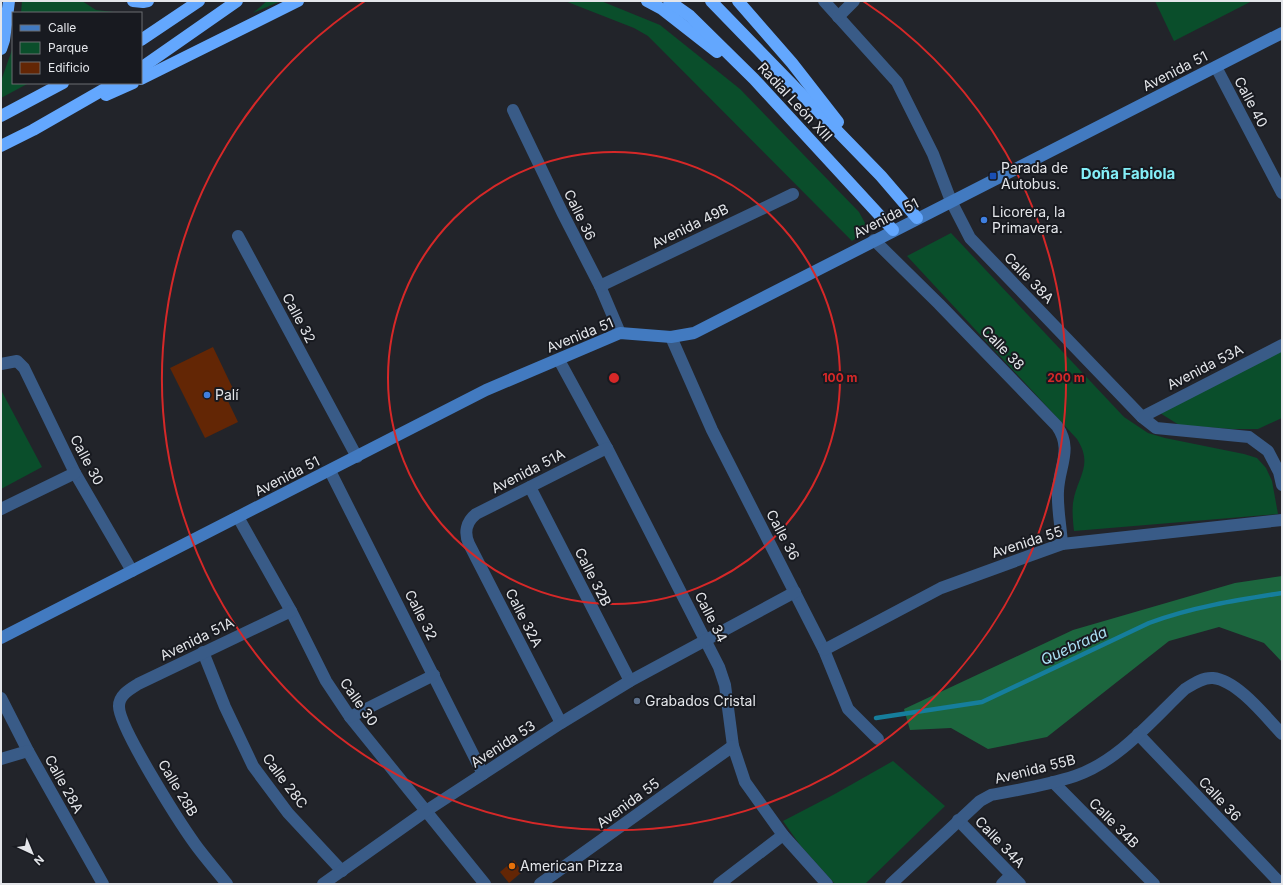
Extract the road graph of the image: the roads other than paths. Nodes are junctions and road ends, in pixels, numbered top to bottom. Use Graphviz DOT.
graph roads {
  1 [pos="9,1"];
  2 [pos="133,1"];
  3 [pos="148,1"];
  4 [pos="200,1"];
  5 [pos="237,1"];
  6 [pos="298,1"];
  7 [pos="647,1"];
  8 [pos="670,1"];
  9 [pos="711,1"];
  10 [pos="738,1"];
  11 [pos="824,1"];
  12 [pos="854,1"];
  13 [pos="838,17"];
  14 [pos="1282,33"];
  15 [pos="142,39"];
  16 [pos="1,49"];
  17 [pos="142,67"];
  18 [pos="1216,67"];
  19 [pos="142,79"];
  20 [pos="754,79"];
  21 [pos="61,84"];
  22 [pos="113,84"];
  23 [pos="131,84"];
  24 [pos="513,110"];
  25 [pos="1,116"];
  26 [pos="33,130"];
  27 [pos="1,146"];
  28 [pos="881,176"];
  29 [pos="1282,193"];
  30 [pos="793,194"];
  31 [pos="951,201"];
  32 [pos="917,218"];
  33 [pos="893,230"];
  34 [pos="238,236"];
  35 [pos="874,240"];
  36 [pos="600,286"];
  37 [pos="620,332"];
  38 [pos="671,337"];
  39 [pos="1282,345"];
  40 [pos="559,360"];
  41 [pos="1,364"];
  42 [pos="1142,417"];
  43 [pos="607,448"];
  44 [pos="357,457"];
  45 [pos="330,470"];
  46 [pos="75,473"];
  47 [pos="1282,486"];
  48 [pos="530,487"];
  49 [pos="1,509"];
  50 [pos="238,517"];
  51 [pos="1282,520"];
  52 [pos="467,526"];
  53 [pos="1062,544"];
  54 [pos="132,572"];
  55 [pos="795,592"];
  56 [pos="291,611"];
  57 [pos="1,638"];
  58 [pos="706,640"];
  59 [pos="824,650"];
  60 [pos="203,652"];
  61 [pos="434,675"];
  62 [pos="630,681"];
  63 [pos="1,698"];
  64 [pos="120,699"];
  65 [pos="350,717"];
  66 [pos="561,723"];
  67 [pos="1138,734"];
  68 [pos="1282,734"];
  69 [pos="878,739"];
  70 [pos="733,746"];
  71 [pos="28,751"];
  72 [pos="1,759"];
  73 [pos="483,774"];
  74 [pos="1053,782"];
  75 [pos="426,811"];
  76 [pos="958,820"];
  77 [pos="783,835"];
  78 [pos="342,871"];
  79 [pos="1011,875"];
  80 [pos="103,884"];
  81 [pos="227,884"];
  82 [pos="323,884"];
  83 [pos="485,884"];
  84 [pos="540,884"];
  85 [pos="720,884"];
  86 [pos="827,884"];
  87 [pos="891,884"];
  88 [pos="1002,884"];
  89 [pos="1020,884"];
  90 [pos="1154,884"];
  91 [pos="1281,884"];
  1 -- 16 [label="highway"];
  2 -- 3 [label="highway"];
  4 -- 15 [label="highway"];
  5 -- 17 [label="highway"];
  6 -- 19 [label="highway"];
  7 -- 20 [label="highway"];
  8 -- 20 [label="highway, Radial León XIII"];
  9 -- 28 [label="highway, Radial León XIII"];
  10 -- 28 [label="highway"];
  11 -- 13 [label="street, Calle 38A"];
  12 -- 13 [label="street"];
  13 -- 31 [label="street, Calle 38A"];
  14 -- 18 [label="street, Avenida 51"];
  18 -- 29 [label="street, Calle 40"];
  18 -- 31 [label="street, Avenida 51"];
  20 -- 33 [label="highway, Radial León XIII"];
  21 -- 25 [label="highway"];
  22 -- 26 [label="highway"];
  23 -- 26 [label="highway"];
  24 -- 36 [label="street, Calle 36"];
  26 -- 27 [label="highway"];
  28 -- 32 [label="highway, Radial León XIII"];
  30 -- 36 [label="street, Avenida 49B"];
  31 -- 32 [label="street, Avenida 51"];
  31 -- 42 [label="street, Calle 38A"];
  32 -- 33 [label="street, Avenida 51"];
  33 -- 35 [label="street, Avenida 51"];
  34 -- 44 [label="street, Calle 32"];
  35 -- 38 [label="street, Avenida 51"];
  35 -- 53 [label="street, Calle 38"];
  36 -- 37 [label="street, Calle 36"];
  37 -- 38 [label="street, Avenida 51"];
  37 -- 40 [label="street, Avenida 51"];
  38 -- 55 [label="street, Calle 36"];
  39 -- 42 [label="street, Avenida 53A"];
  40 -- 43 [label="street, Calle 34"];
  40 -- 44 [label="street, Avenida 51"];
  41 -- 46 [label="street, Calle 30"];
  42 -- 47 [label="street, Calle 38A"];
  43 -- 48 [label="street, Avenida 51A"];
  43 -- 58 [label="street, Calle 34"];
  44 -- 45 [label="street, Avenida 51"];
  45 -- 50 [label="street, Avenida 51"];
  45 -- 61 [label="street, Calle 32"];
  46 -- 49 [label="street"];
  46 -- 54 [label="street, Calle 30"];
  48 -- 52 [label="street, Avenida 51A"];
  48 -- 62 [label="street, Calle 32B"];
  50 -- 54 [label="street, Avenida 51"];
  50 -- 56 [label="street, Calle 30"];
  51 -- 53 [label="street, Avenida 55"];
  52 -- 66 [label="street, Calle 32A"];
  53 -- 59 [label="street, Avenida 55"];
  54 -- 57 [label="street, Avenida 51"];
  55 -- 58 [label="street, Avenida 53"];
  55 -- 59 [label="street, Calle 36"];
  56 -- 60 [label="street, Avenida 51A"];
  56 -- 65 [label="street, Calle 30"];
  58 -- 62 [label="street, Avenida 53"];
  58 -- 70 [label="street, Calle 34"];
  59 -- 69 [label="street, Calle 36"];
  60 -- 64 [label="street, Avenida 51A"];
  60 -- 78 [label="street, Calle 28C"];
  61 -- 65 [label="street"];
  61 -- 73 [label="street, Calle 32"];
  62 -- 66 [label="street, Avenida 53"];
  63 -- 71 [label="street, Calle 28A"];
  64 -- 81 [label="street, Calle 28B"];
  65 -- 75 [label="street, Calle 30"];
  66 -- 73 [label="street, Avenida 53"];
  67 -- 68 [label="street, Avenida 55B"];
  67 -- 74 [label="street, Avenida 55B"];
  67 -- 91 [label="street, Calle 36"];
  70 -- 77 [label="street, Calle 34"];
  70 -- 84 [label="street, Avenida 55"];
  71 -- 72 [label="street"];
  71 -- 80 [label="street, Calle 28A"];
  73 -- 75 [label="street, Avenida 53"];
  74 -- 76 [label="street, Avenida 55B"];
  74 -- 90 [label="street, Calle 34B"];
  75 -- 78 [label="street, Avenida 53"];
  75 -- 83 [label="street, Calle 30"];
  76 -- 79 [label="street, Calle 34A"];
  76 -- 87 [label="street, Avenida 55B"];
  77 -- 85 [label="street"];
  77 -- 86 [label="street, Calle 34"];
  78 -- 82 [label="street, Avenida 53"];
  79 -- 88 [label="street"];
  79 -- 89 [label="street, Calle 34A"];
}
